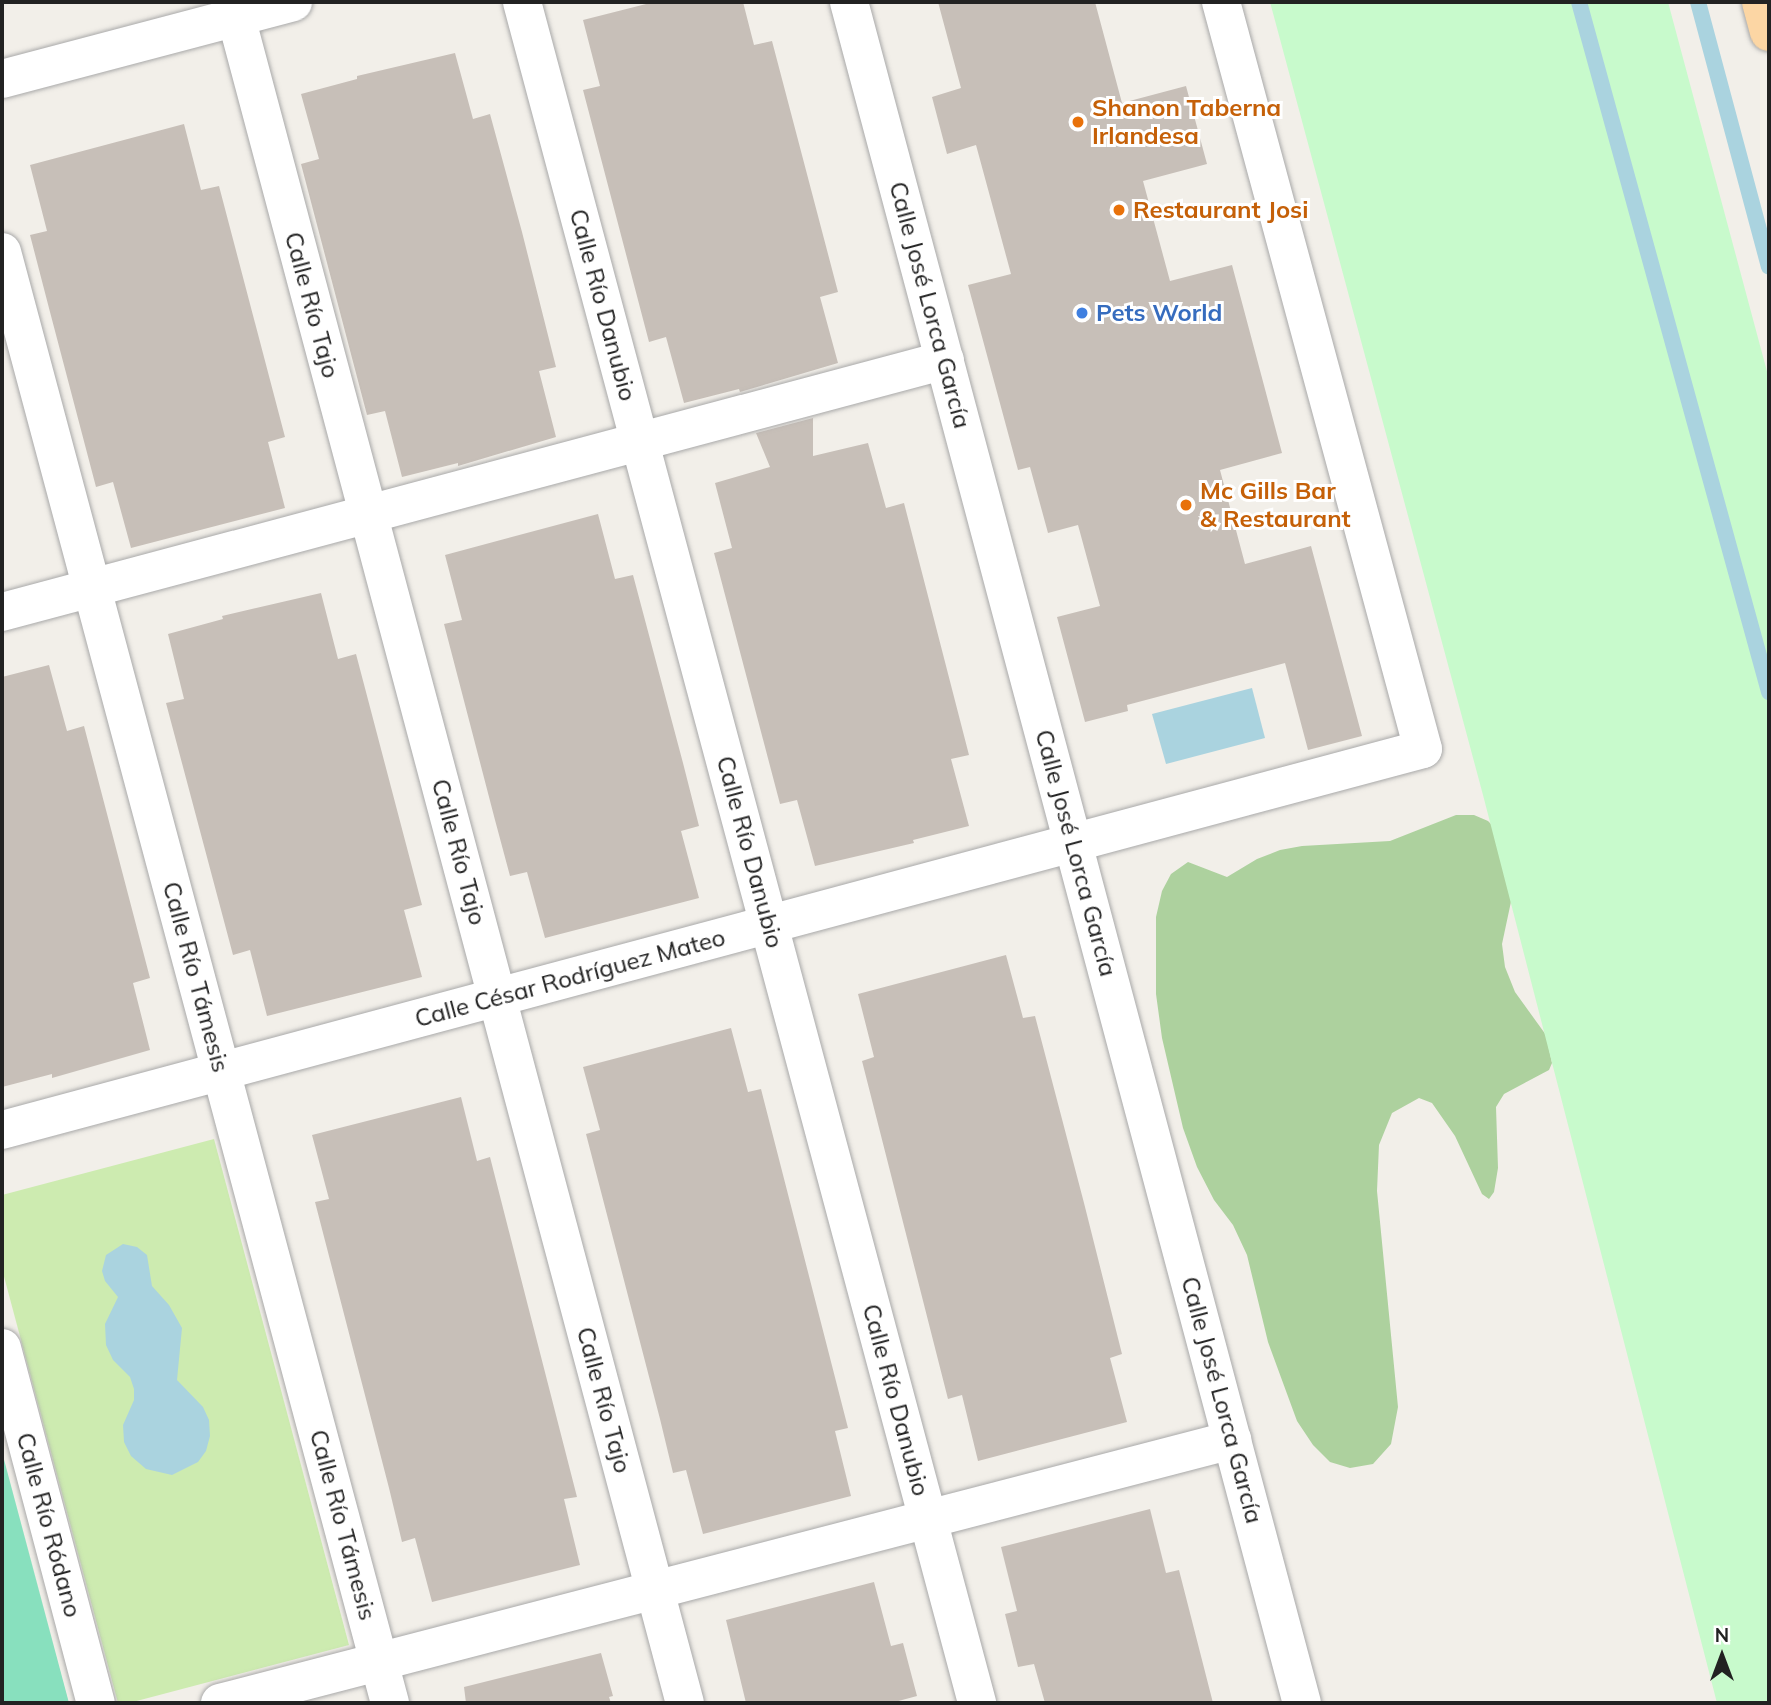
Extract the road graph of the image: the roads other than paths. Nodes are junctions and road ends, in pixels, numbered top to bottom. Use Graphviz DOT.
graph roads {
  1 [pos="293,2"];
  2 [pos="522,2"];
  3 [pos="849,2"];
  4 [pos="1221,2"];
  5 [pos="1761,2"];
  6 [pos="234,9"];
  7 [pos="1769,32"];
  8 [pos="2,79"];
  9 [pos="2,252"];
  10 [pos="945,360"];
  11 [pos="640,442"];
  12 [pos="368,514"];
  13 [pos="92,588"];
  14 [pos="2,612"];
  15 [pos="1074,843"];
  16 [pos="769,925"];
  17 [pos="497,997"];
  18 [pos="222,1072"];
  19 [pos="2,1130"];
  20 [pos="2,1348"];
  21 [pos="1232,1440"];
  22 [pos="928,1519"];
  23 [pos="654,1590"];
  24 [pos="379,1662"];
  25 [pos="96,1703"];
  26 [pos="220,1703"];
  27 [pos="390,1703"];
  28 [pos="685,1703"];
  29 [pos="977,1703"];
  30 [pos="1303,1703"];
  1 -- 6 [label="street"];
  2 -- 11 [label="street, Calle Río Danubio"];
  3 -- 10 [label="street, Calle José Lorca García"];
  4 -- 15 [label="street, Calle César Rodríguez Mateo"];
  5 -- 7 [label="main road"];
  6 -- 8 [label="street"];
  6 -- 12 [label="street, Calle Río Tajo"];
  9 -- 13 [label="street, Calle Río Támesis"];
  10 -- 11 [label="street"];
  10 -- 15 [label="street, Calle José Lorca García"];
  11 -- 12 [label="street"];
  11 -- 16 [label="street, Calle Río Danubio"];
  12 -- 13 [label="street"];
  12 -- 17 [label="street, Calle Río Tajo"];
  13 -- 14 [label="street"];
  13 -- 18 [label="street, Calle Río Támesis"];
  15 -- 16 [label="street, Calle César Rodríguez Mateo"];
  15 -- 21 [label="street, Calle José Lorca García"];
  16 -- 17 [label="street, Calle César Rodríguez Mateo"];
  16 -- 22 [label="street, Calle Río Danubio"];
  17 -- 18 [label="street, Calle César Rodríguez Mateo"];
  17 -- 23 [label="street, Calle Río Tajo"];
  18 -- 19 [label="street, Calle César Rodríguez Mateo"];
  18 -- 24 [label="street, Calle Río Támesis"];
  20 -- 25 [label="street, Calle Río Ródano"];
  21 -- 22 [label="street"];
  21 -- 30 [label="street, Calle José Lorca García"];
  22 -- 23 [label="street"];
  22 -- 29 [label="street, Calle Río Danubio"];
  23 -- 24 [label="street"];
  23 -- 28 [label="street, Calle Río Tajo"];
  24 -- 26 [label="street"];
  24 -- 27 [label="street, Calle Río Támesis"];
}
